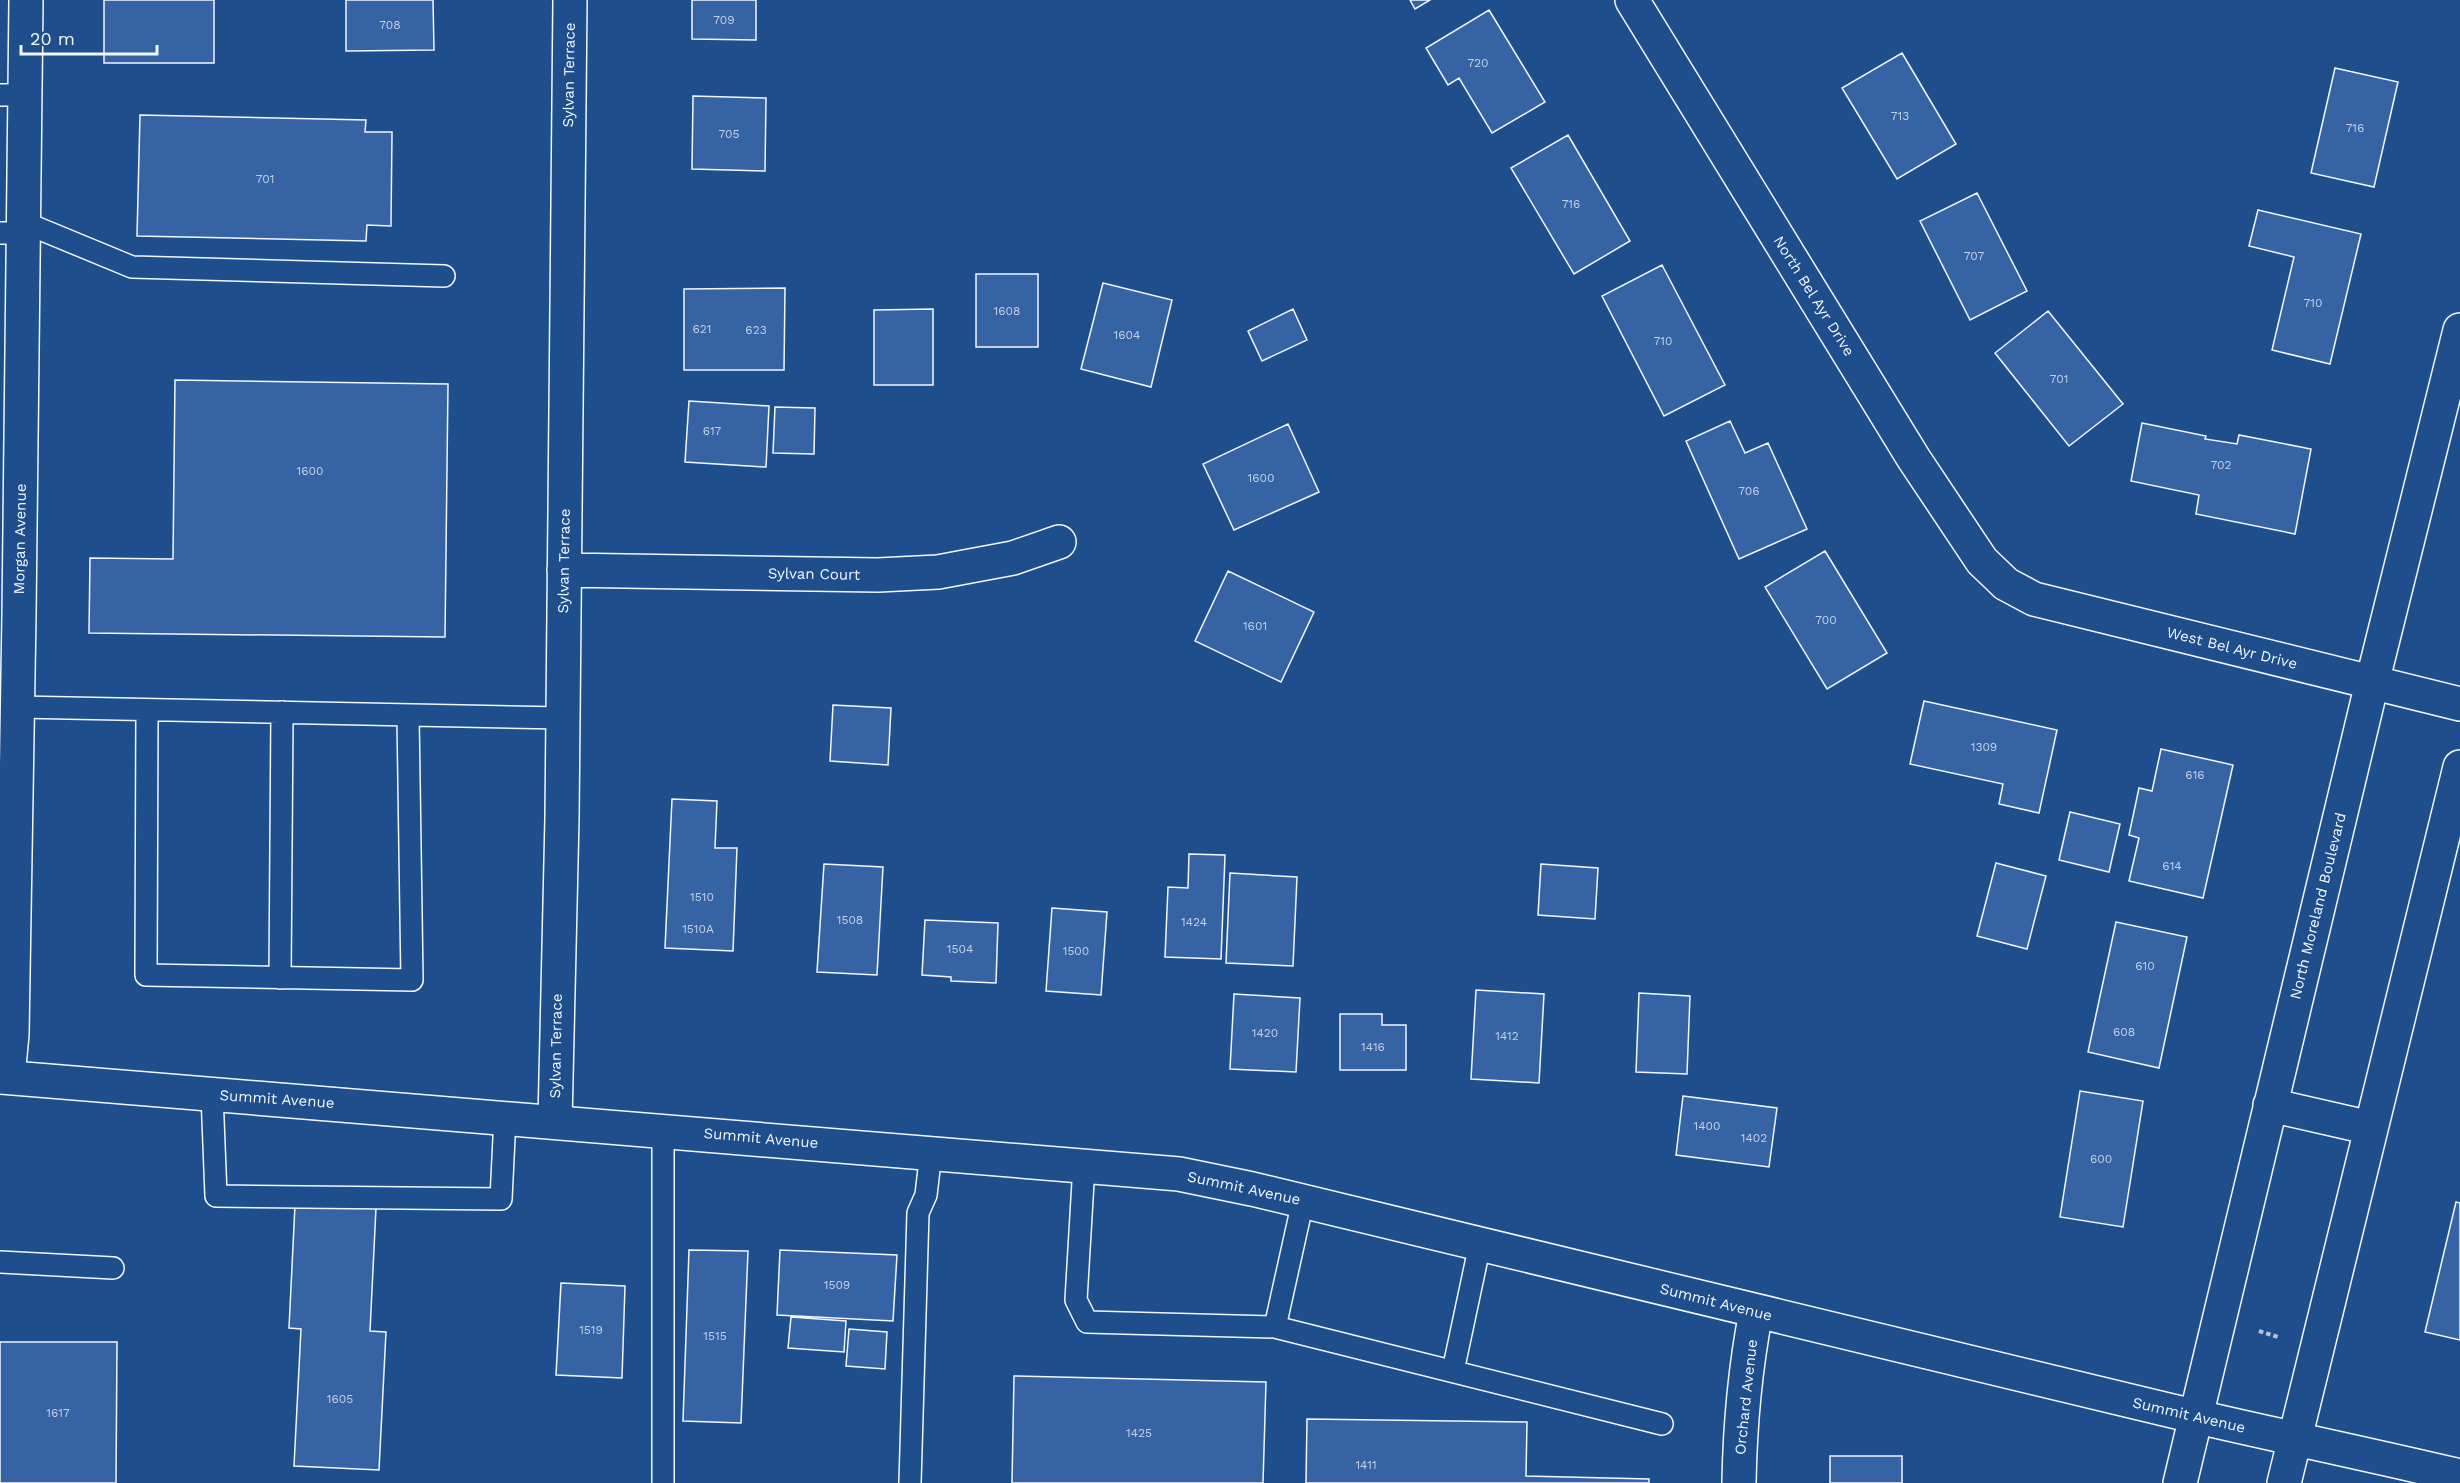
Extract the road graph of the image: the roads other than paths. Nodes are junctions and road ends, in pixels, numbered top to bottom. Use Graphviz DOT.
graph roads {
  1 [pos="26,0"];
  2 [pos="570,0"];
  3 [pos="1632,0"];
  4 [pos="12,95"];
  5 [pos="16,230"];
  6 [pos="444,276"];
  7 [pos="2460,330"];
  8 [pos="10,491"];
  9 [pos="1059,542"];
  10 [pos="564,570"];
  11 [pos="2006,584"];
  12 [pos="9,659"];
  13 [pos="2372,683"];
  14 [pos="2460,704"];
  15 [pos="18,707"];
  16 [pos="147,710"];
  17 [pos="282,712"];
  18 [pos="408,715"];
  19 [pos="562,718"];
  20 [pos="8,750"];
  21 [pos="2460,767"];
  22 [pos="280,978"];
  23 [pos="4,1077"];
  24 [pos="212,1094"];
  25 [pos="2270,1105"];
  26 [pos="505,1117"];
  27 [pos="555,1121"];
  28 [pos="2371,1128"];
  29 [pos="663,1130"];
  30 [pos="931,1152"];
  31 [pos="1084,1165"];
  32 [pos="1303,1201"];
  33 [pos="1480,1244"];
  34 [pos="0,1262"];
  35 [pos="113,1268"];
  36 [pos="1756,1312"];
  37 [pos="1275,1327"];
  38 [pos="1453,1371"];
  39 [pos="2195,1417"];
  40 [pos="1662,1424"];
  41 [pos="2295,1438"];
  42 [pos="2460,1476"];
  43 [pos="663,1483"];
  44 [pos="910,1483"];
  45 [pos="1739,1483"];
  46 [pos="2180,1483"];
  47 [pos="2284,1483"];
  1 -- 4 [label="street, Morgan Avenue"];
  2 -- 10 [label="street, Sylvan Terrace"];
  3 -- 11 [label="street, North Bel Ayr Drive"];
  4 -- 5 [label="street, Morgan Avenue"];
  5 -- 6 [label="lane"];
  5 -- 8 [label="street, Morgan Avenue"];
  7 -- 13 [label="street, North Moreland Boulevard"];
  8 -- 12 [label="street, Morgan Avenue"];
  9 -- 10 [label="street, Sylvan Court"];
  10 -- 19 [label="street, Sylvan Terrace"];
  11 -- 13 [label="street, West Bel Ayr Drive"];
  12 -- 15 [label="street, Morgan Avenue"];
  13 -- 14 [label="street, West Bel Ayr Drive"];
  13 -- 25 [label="street, North Moreland Boulevard"];
  15 -- 16 [label="lane"];
  15 -- 20 [label="street, Morgan Avenue"];
  16 -- 17 [label="lane"];
  16 -- 22 [label="lane"];
  17 -- 18 [label="lane"];
  17 -- 22 [label="lane"];
  18 -- 19 [label="lane"];
  18 -- 22 [label="lane"];
  19 -- 27 [label="street, Sylvan Terrace"];
  20 -- 23 [label="street, Morgan Avenue"];
  21 -- 28 [label="street"];
  23 -- 24 [label="street, Summit Avenue"];
  24 -- 26 [label="street, Summit Avenue"];
  24 -- 26 [label="lane"];
  25 -- 28 [label="street"];
  25 -- 39 [label="street, North Moreland Boulevard"];
  26 -- 27 [label="street, Summit Avenue"];
  27 -- 29 [label="street, Summit Avenue"];
  28 -- 41 [label="street"];
  29 -- 30 [label="street, Summit Avenue"];
  29 -- 43 [label="lane"];
  30 -- 31 [label="street, Summit Avenue"];
  30 -- 44 [label="lane"];
  31 -- 32 [label="street, Summit Avenue"];
  31 -- 37 [label="lane"];
  32 -- 33 [label="street, Summit Avenue"];
  32 -- 37 [label="lane"];
  33 -- 36 [label="street, Summit Avenue"];
  33 -- 38 [label="lane"];
  34 -- 35 [label="lane"];
  36 -- 39 [label="street, Summit Avenue"];
  36 -- 45 [label="street, Orchard Avenue"];
  37 -- 38 [label="lane"];
  38 -- 40 [label="lane"];
  39 -- 41 [label="street, Summit Avenue"];
  39 -- 46 [label="street, North Moreland Boulevard"];
  41 -- 42 [label="street, Summit Avenue"];
  41 -- 47 [label="street"];
}
